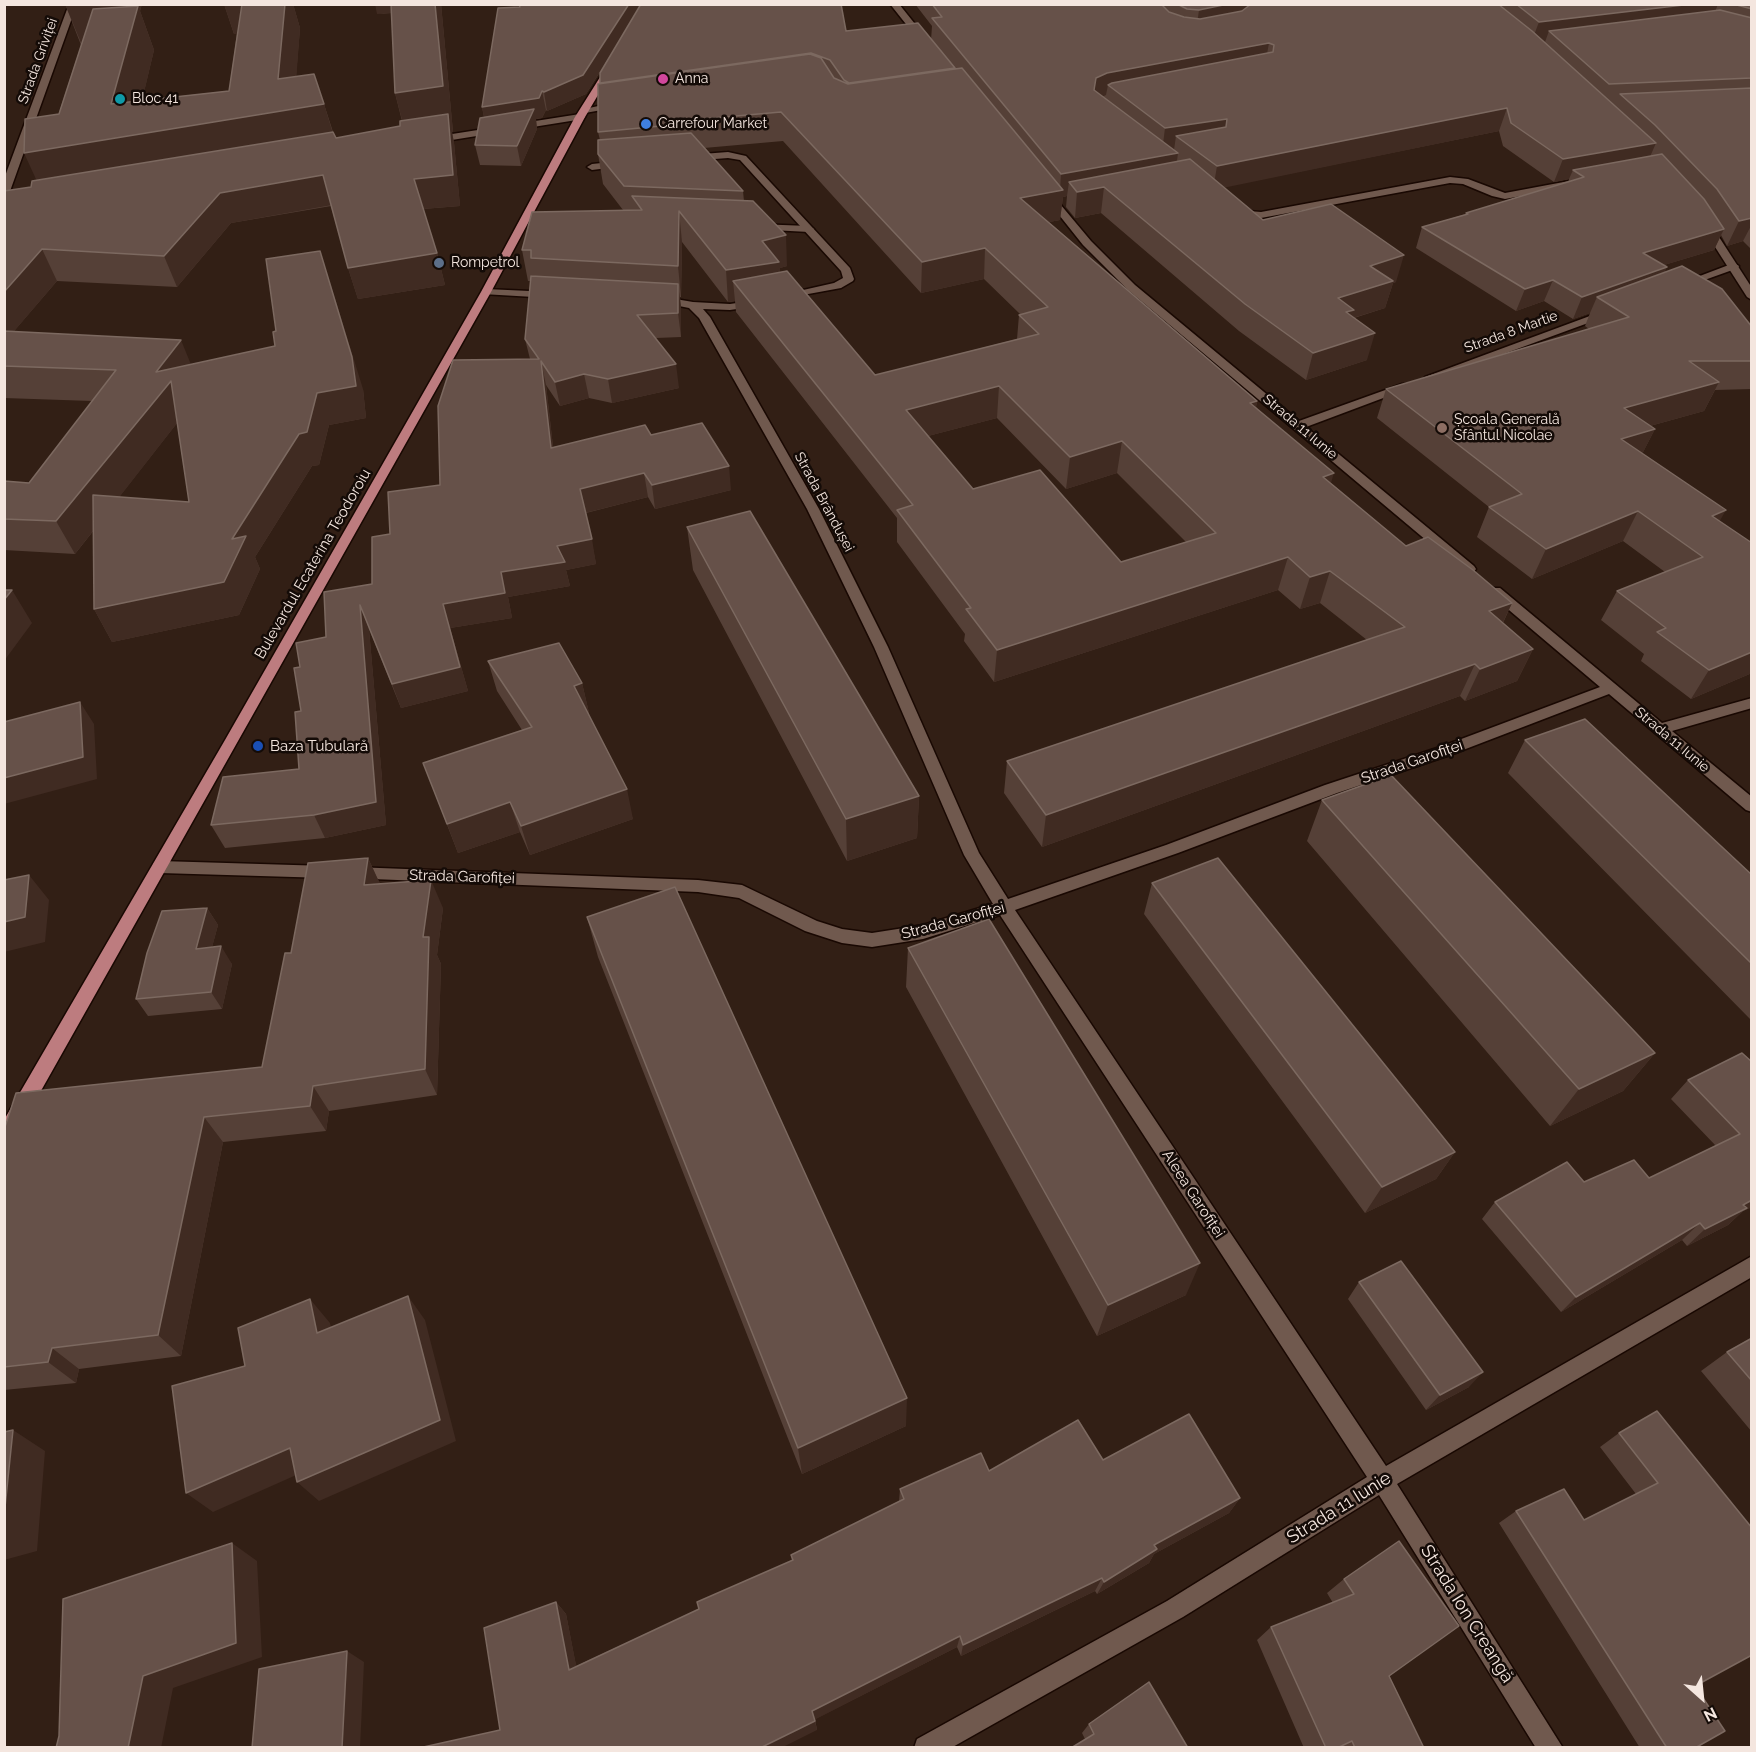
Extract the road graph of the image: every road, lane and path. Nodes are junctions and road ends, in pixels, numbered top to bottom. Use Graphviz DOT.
graph roads {
  1 [pos="73,4"];
  2 [pos="894,4"];
  3 [pos="929,48"];
  4 [pos="619,52"];
  5 [pos="631,103"];
  6 [pos="583,113"];
  7 [pos="423,142"];
  8 [pos="683,159"];
  9 [pos="638,163"];
  10 [pos="592,166"];
  11 [pos="1575,183"];
  12 [pos="1042,187"];
  13 [pos="4,194"];
  14 [pos="1226,208"];
  15 [pos="1700,216"];
  16 [pos="750,226"];
  17 [pos="809,229"];
  18 [pos="1734,266"];
  19 [pos="1667,291"];
  20 [pos="486,292"];
  21 [pos="567,296"];
  22 [pos="1752,297"];
  23 [pos="649,299"];
  24 [pos="693,305"];
  25 [pos="1622,307"];
  26 [pos="1299,426"];
  27 [pos="1611,688"];
  28 [pos="1752,703"];
  29 [pos="1659,729"];
  30 [pos="1752,806"];
  31 [pos="160,867"];
  32 [pos="1004,907"];
  33 [pos="4,1138"];
  34 [pos="1752,1266"];
  35 [pos="1382,1480"];
  36 [pos="926,1748"];
  37 [pos="1551,1748"];
  1 -- 13 [label="street, Strada Griviței"];
  2 -- 3 [label="street"];
  4 -- 6 [label="main road, Bulevardul Ecaterina Teodoroiu"];
  5 -- 6 [label="street"];
  6 -- 7 [label="street"];
  6 -- 20 [label="main road, Bulevardul Ecaterina Teodoroiu"];
  8 -- 17 [label="street"];
  9 -- 10 [label="street"];
  11 -- 14 [label="street"];
  12 -- 26 [label="street, Strada 11 Iunie"];
  15 -- 18 [label="street"];
  16 -- 17 [label="street"];
  17 -- 24 [label="street"];
  18 -- 19 [label="street"];
  18 -- 22 [label="street"];
  20 -- 21 [label="street"];
  20 -- 31 [label="main road, Bulevardul Ecaterina Teodoroiu"];
  23 -- 24 [label="street"];
  24 -- 32 [label="street, Strada Brândușei"];
  25 -- 26 [label="street, Strada 8 Martie"];
  26 -- 27 [label="street, Strada 11 Iunie"];
  27 -- 29 [label="street, Strada 11 Iunie"];
  27 -- 32 [label="street, Strada Garofiței"];
  28 -- 29 [label="street"];
  29 -- 30 [label="street, Strada 11 Iunie"];
  31 -- 32 [label="street, Strada Garofiței"];
  31 -- 33 [label="main road, Bulevardul Ecaterina Teodoroiu"];
  32 -- 35 [label="street, Aleea Garofiței"];
  34 -- 35 [label="street, Strada 11 Iunie"];
  35 -- 36 [label="street, Strada 11 Iunie"];
  35 -- 37 [label="street, Strada Ion Creangă"];
}
